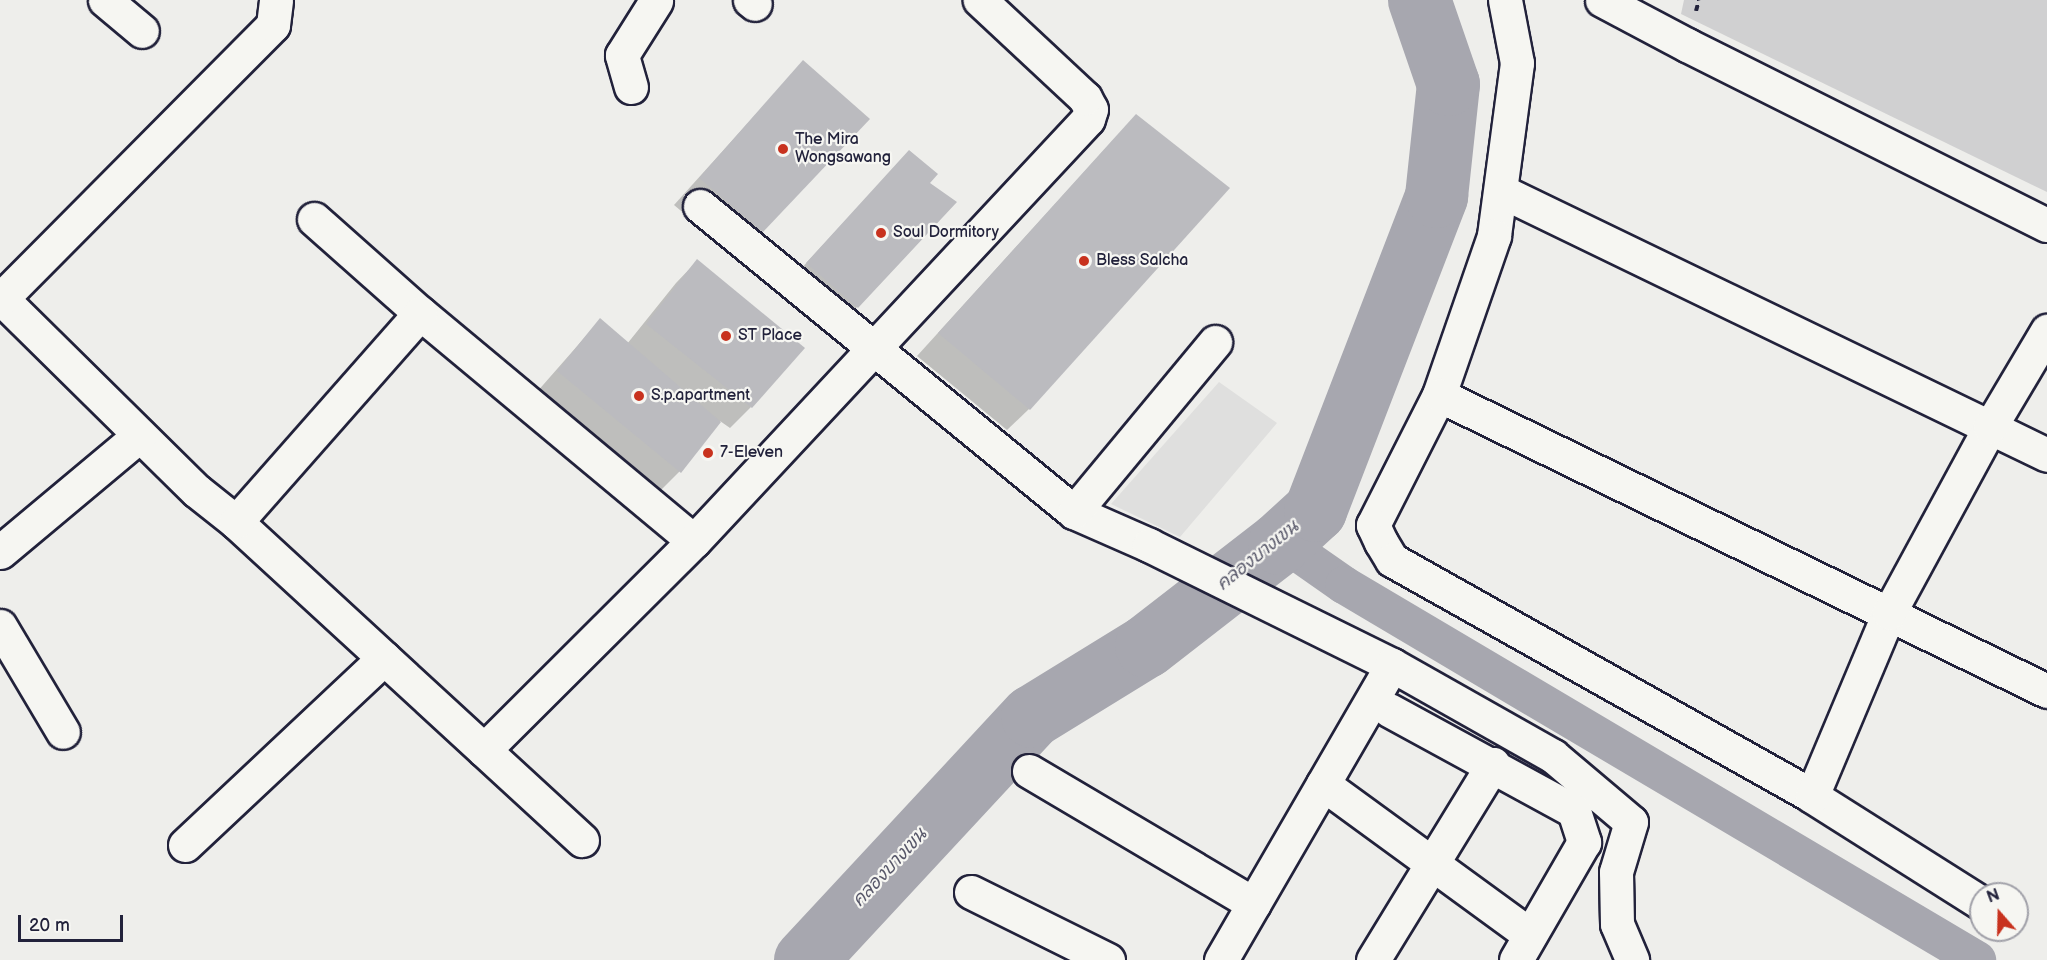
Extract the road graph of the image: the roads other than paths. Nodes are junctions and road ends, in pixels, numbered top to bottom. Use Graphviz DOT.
graph roads {
  1 [pos="105,0"];
  2 [pos="276,0"];
  3 [pos="980,0"];
  4 [pos="1506,0"];
  5 [pos="1602,0"];
  6 [pos="658,3"];
  7 [pos="142,31"];
  8 [pos="631,87"];
  9 [pos="1502,191"];
  10 [pos="700,206"];
  11 [pos="314,219"];
  12 [pos="2047,225"];
  13 [pos="1,298"];
  14 [pos="420,313"];
  15 [pos="2047,331"];
  16 [pos="1215,342"];
  17 [pos="873,348"];
  18 [pos="1439,395"];
  19 [pos="1990,427"];
  20 [pos="140,435"];
  21 [pos="2047,455"];
  22 [pos="1074,512"];
  23 [pos="236,522"];
  24 [pos="694,541"];
  25 [pos="0,552"];
  26 [pos="1889,614"];
  27 [pos="0,626"];
  28 [pos="384,658"];
  29 [pos="1392,665"];
  30 [pos="2047,691"];
  31 [pos="1389,710"];
  32 [pos="63,732"];
  33 [pos="484,750"];
  34 [pos="1493,764"];
  35 [pos="1029,771"];
  36 [pos="1323,784"];
  37 [pos="1812,796"];
  38 [pos="582,840"];
  39 [pos="186,845"];
  40 [pos="1432,863"];
  41 [pos="971,892"];
  42 [pos="1969,895"];
  43 [pos="1254,904"];
  44 [pos="1523,948"];
  45 [pos="1108,960"];
  46 [pos="1221,960"];
  47 [pos="1373,960"];
  48 [pos="1632,960"];
  1 -- 7 [label="street"];
  2 -- 13 [label="street"];
  3 -- 17 [label="street"];
  4 -- 9 [label="street"];
  5 -- 12 [label="street"];
  6 -- 8 [label="street"];
  9 -- 18 [label="street"];
  9 -- 19 [label="street"];
  10 -- 17 [label="street"];
  11 -- 14 [label="street"];
  13 -- 20 [label="street"];
  14 -- 23 [label="street"];
  14 -- 24 [label="street"];
  15 -- 19 [label="street"];
  16 -- 22 [label="street"];
  17 -- 22 [label="street"];
  17 -- 24 [label="street"];
  18 -- 26 [label="street"];
  18 -- 37 [label="street"];
  19 -- 21 [label="street"];
  19 -- 26 [label="street"];
  20 -- 23 [label="street"];
  20 -- 25 [label="street"];
  22 -- 29 [label="street"];
  23 -- 28 [label="street"];
  24 -- 33 [label="street"];
  26 -- 30 [label="street"];
  26 -- 37 [label="street"];
  27 -- 32 [label="street"];
  28 -- 33 [label="street"];
  28 -- 39 [label="street"];
  29 -- 36 [label="street"];
  29 -- 48 [label="street"];
  31 -- 34 [label="street"];
  33 -- 38 [label="street"];
  34 -- 40 [label="street"];
  34 -- 44 [label="street"];
  35 -- 43 [label="street"];
  36 -- 40 [label="street"];
  36 -- 43 [label="street"];
  37 -- 42 [label="street"];
  40 -- 44 [label="street"];
  40 -- 47 [label="street"];
  41 -- 45 [label="street"];
  43 -- 46 [label="street"];
}
